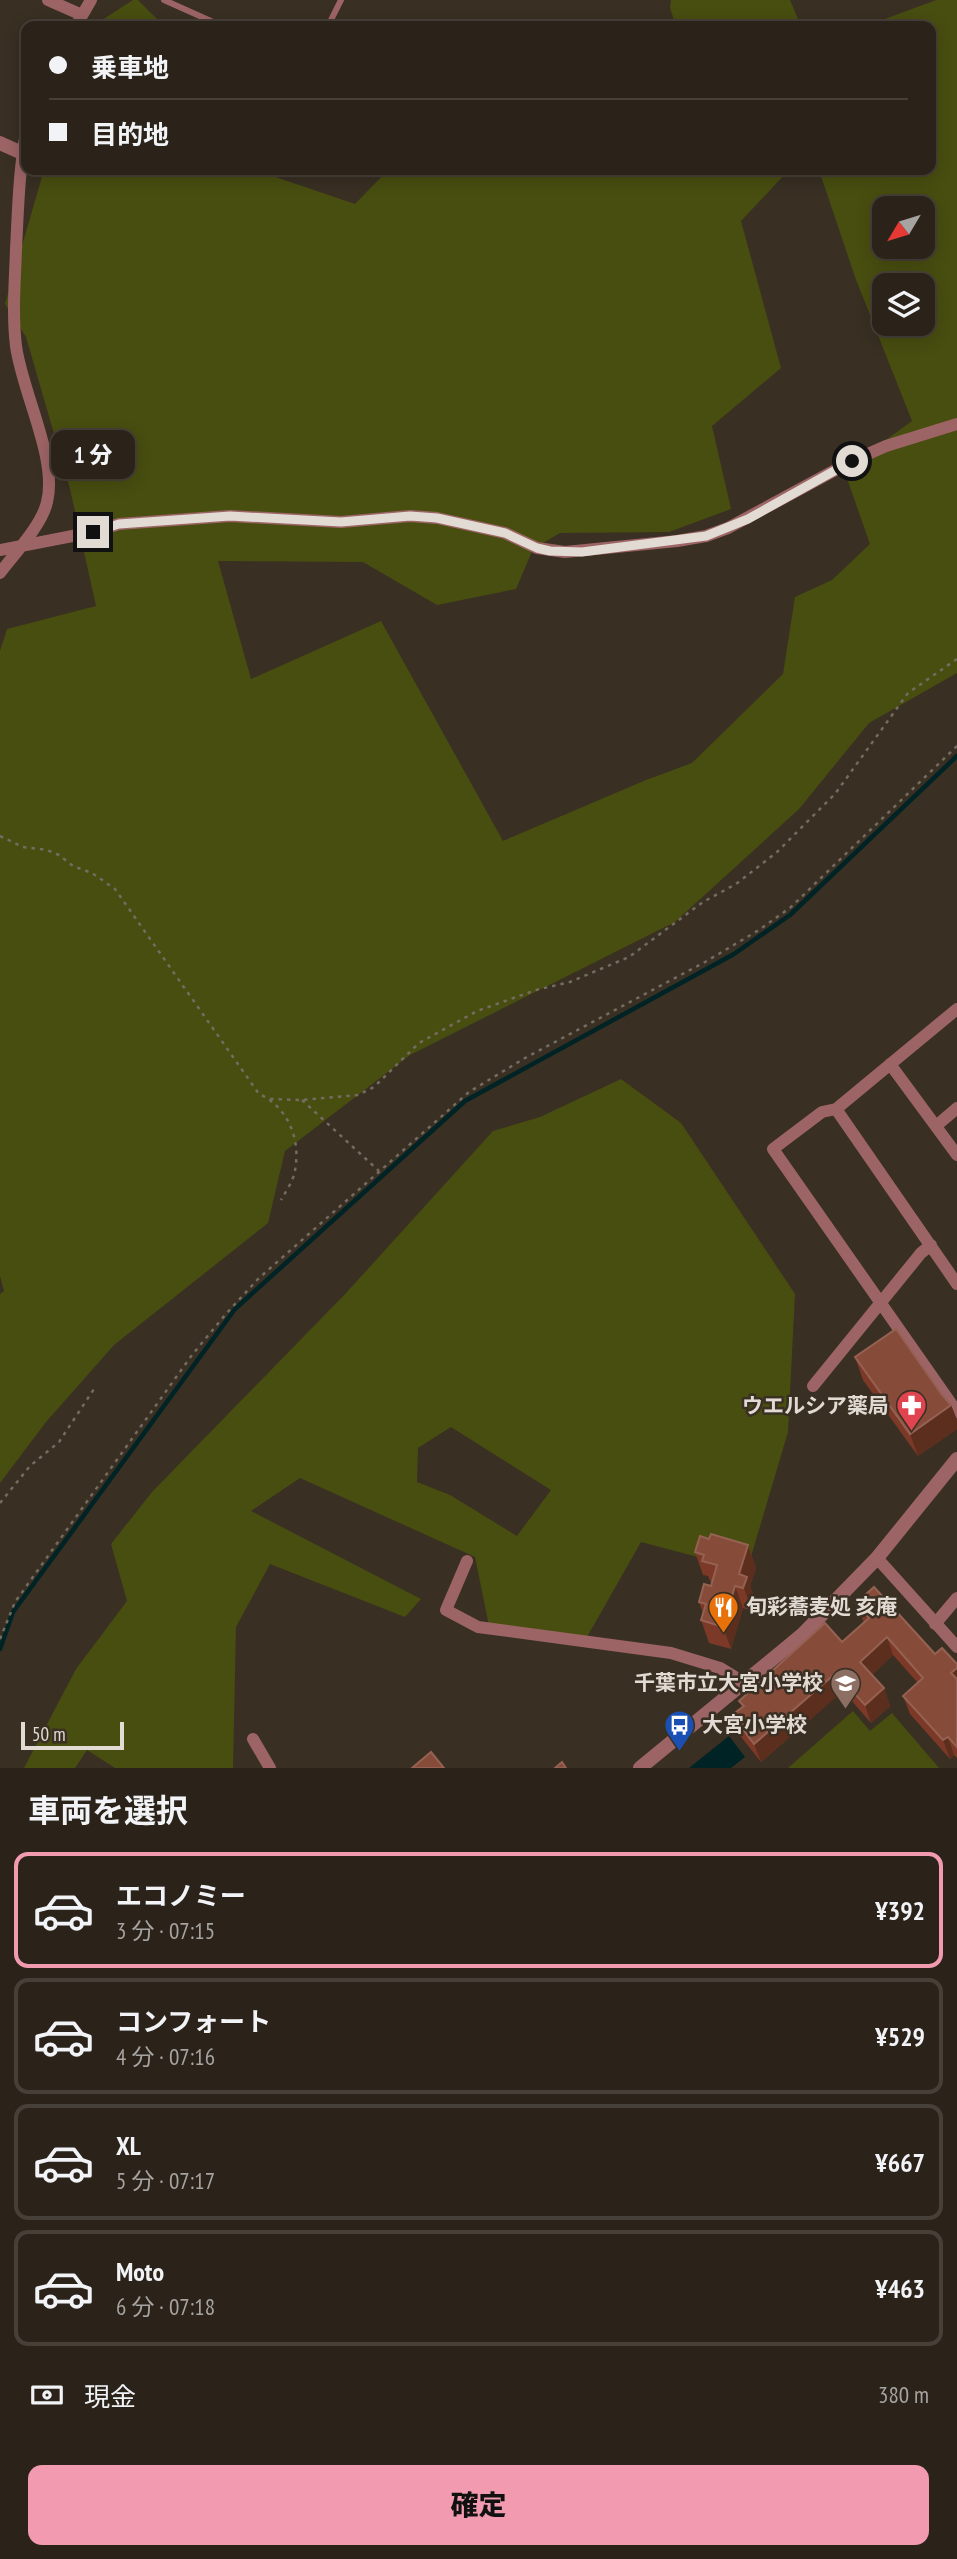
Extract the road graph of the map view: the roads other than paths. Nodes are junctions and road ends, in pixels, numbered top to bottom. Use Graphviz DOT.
graph roads {
  1 [pos="48,0"];
  2 [pos="90,0"];
  3 [pos="164,0"];
  4 [pos="341,0"];
  5 [pos="79,21"];
  6 [pos="211,21"];
  7 [pos="330,21"];
  8 [pos="0,143"];
  9 [pos="21,153"];
  10 [pos="21,171"];
  11 [pos="957,424"];
  12 [pos="19,547"];
  13 [pos="0,550"];
  14 [pos="0,573"];
  15 [pos="957,1009"];
  16 [pos="890,1064"];
  17 [pos="957,1108"];
  18 [pos="836,1109"];
  19 [pos="936,1126"];
  20 [pos="957,1155"];
  21 [pos="931,1245"];
  22 [pos="957,1284"];
  23 [pos="880,1303"];
  24 [pos="813,1386"];
  25 [pos="957,1412"];
  26 [pos="957,1460"];
  27 [pos="877,1558"];
  28 [pos="467,1561"];
  29 [pos="957,1598"];
  30 [pos="935,1624"];
  31 [pos="957,1647"];
  32 [pos="743,1682"];
  33 [pos="253,1739"];
  34 [pos="649,1765"];
  35 [pos="270,1768"];
  1 -- 5 [label="street"];
  2 -- 5 [label="street"];
  3 -- 6 [label="lane"];
  4 -- 7 [label="lane"];
  8 -- 9 [label="street"];
  10 -- 12 [label="street"];
  11 -- 12 [label="street"];
  12 -- 13 [label="street"];
  12 -- 14 [label="street"];
  15 -- 16 [label="street"];
  16 -- 18 [label="street"];
  16 -- 19 [label="street"];
  17 -- 19 [label="street"];
  18 -- 21 [label="street"];
  18 -- 23 [label="street"];
  19 -- 20 [label="street"];
  21 -- 22 [label="street"];
  21 -- 23 [label="street"];
  23 -- 24 [label="street"];
  23 -- 25 [label="street"];
  26 -- 27 [label="street"];
  27 -- 30 [label="street"];
  27 -- 32 [label="street"];
  28 -- 32 [label="street"];
  29 -- 30 [label="street"];
  30 -- 31 [label="street"];
  32 -- 34 [label="street"];
  33 -- 35 [label="street"];
}
